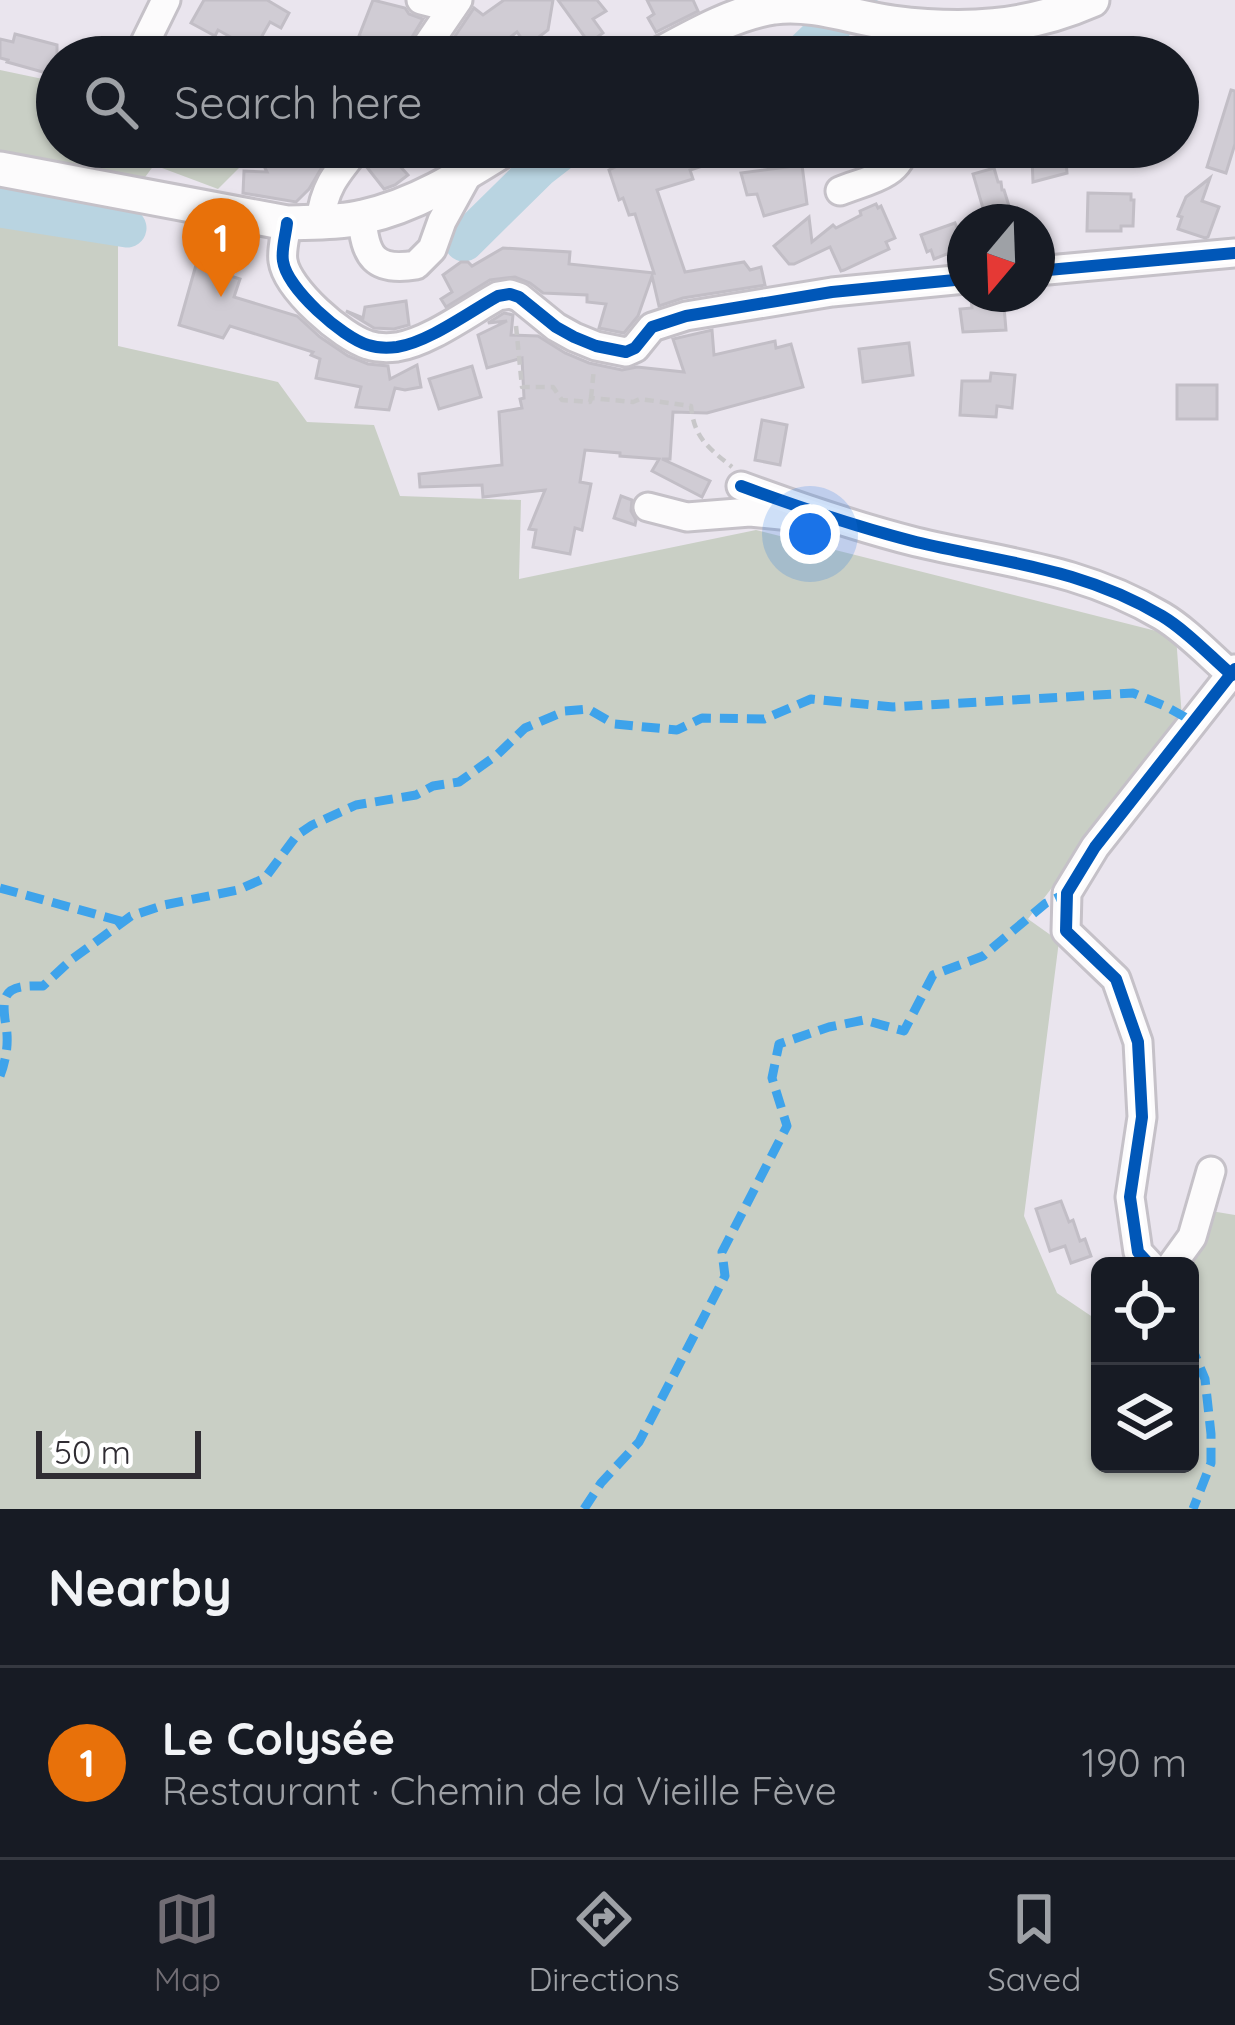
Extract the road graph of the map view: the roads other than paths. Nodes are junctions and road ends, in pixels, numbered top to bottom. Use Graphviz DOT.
graph roads {
  1 [pos="166,0"];
  2 [pos="422,0"];
  3 [pos="1091,0"];
  4 [pos="455,4"];
  5 [pos="878,20"];
  6 [pos="148,36"];
  7 [pos="433,36"];
  8 [pos="696,36"];
  9 [pos="885,36"];
  10 [pos="341,168"];
  11 [pos="475,168"];
  12 [pos="894,168"];
  13 [pos="0,169"];
  14 [pos="469,172"];
  15 [pos="840,190"];
  16 [pos="362,218"];
  17 [pos="304,223"];
  18 [pos="1235,253"];
  19 [pos="1055,270"];
  20 [pos="947,282"];
  21 [pos="741,486"];
  22 [pos="648,507"];
  23 [pos="838,520"];
  24 [pos="1234,672"];
  25 [pos="1211,1171"];
  26 [pos="1143,1257"];
  27 [pos="1178,1257"];
  1 -- 6 [label="street"];
  2 -- 4 [label="street"];
  3 -- 5 [label="main road"];
  4 -- 7 [label="street"];
  5 -- 8 [label="main road"];
  5 -- 9 [label="street"];
  10 -- 17 [label="street"];
  11 -- 14 [label="main road"];
  12 -- 15 [label="street"];
  13 -- 17 [label="main road"];
  14 -- 16 [label="main road"];
  14 -- 16 [label="street"];
  16 -- 17 [label="main road"];
  17 -- 20 [label="street"];
  18 -- 19 [label="street"];
  21 -- 23 [label="street"];
  22 -- 23 [label="street"];
  23 -- 24 [label="street"];
  24 -- 26 [label="street"];
  25 -- 27 [label="street"];
}
